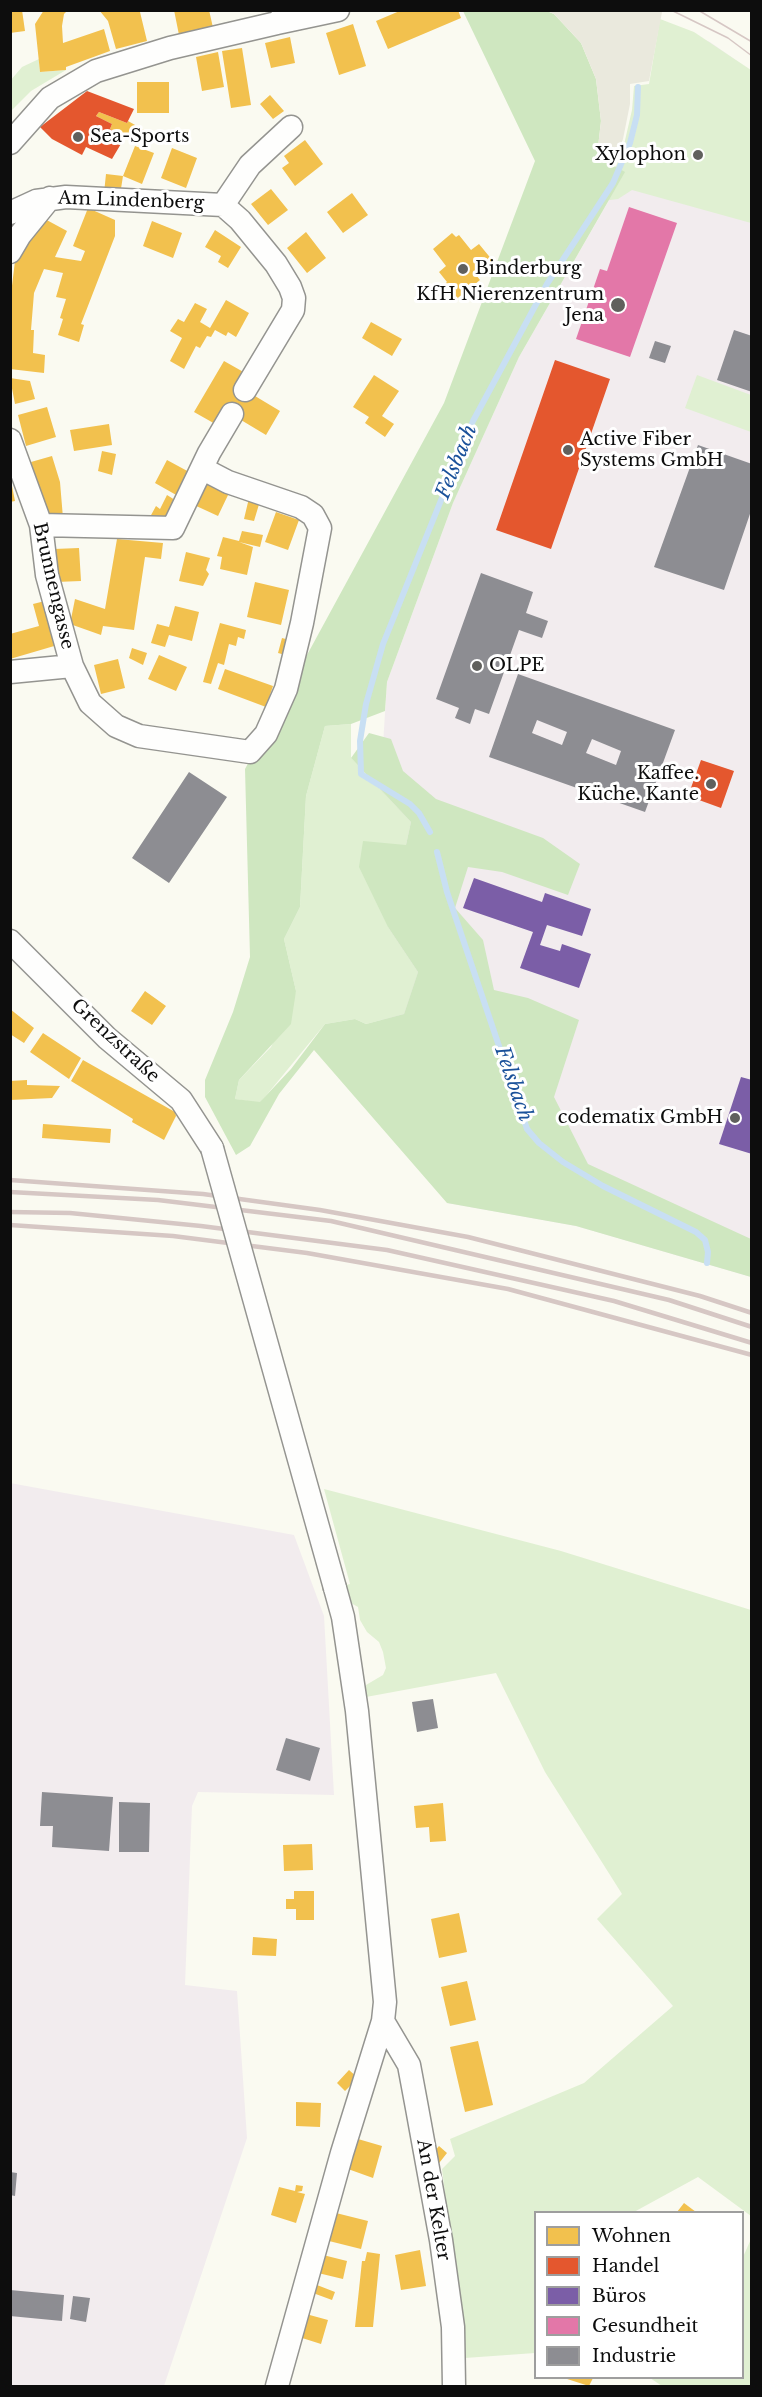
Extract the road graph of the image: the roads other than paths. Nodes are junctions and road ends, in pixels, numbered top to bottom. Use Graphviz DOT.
graph roads {
  1 [pos="338,10"];
  2 [pos="284,17"];
  3 [pos="291,127"];
  4 [pos="10,143"];
  5 [pos="50,198"];
  6 [pos="223,205"];
  7 [pos="10,213"];
  8 [pos="10,252"];
  9 [pos="245,390"];
  10 [pos="232,414"];
  11 [pos="10,440"];
  12 [pos="203,469"];
  13 [pos="41,525"];
  14 [pos="72,666"];
  15 [pos="10,672"];
  16 [pos="10,941"];
  17 [pos="383,2021"];
  18 [pos="277,2386"];
  19 [pos="454,2386"];
  1 -- 2 [label="street"];
  2 -- 4 [label="street"];
  3 -- 6 [label="street, Am Lindenberg"];
  5 -- 6 [label="street, Am Lindenberg"];
  5 -- 7 [label="street, Am Lindenberg"];
  5 -- 8 [label="street"];
  6 -- 9 [label="street"];
  10 -- 12 [label="street"];
  11 -- 13 [label="street, Brunnengasse"];
  12 -- 13 [label="street"];
  12 -- 14 [label="street, Brunnengasse"];
  13 -- 14 [label="street, Brunnengasse"];
  14 -- 15 [label="street"];
  16 -- 17 [label="street, Grenzstraße, bridge"];
  17 -- 18 [label="street, Grenzstraße"];
  17 -- 19 [label="street, An der Kelter"];
}
